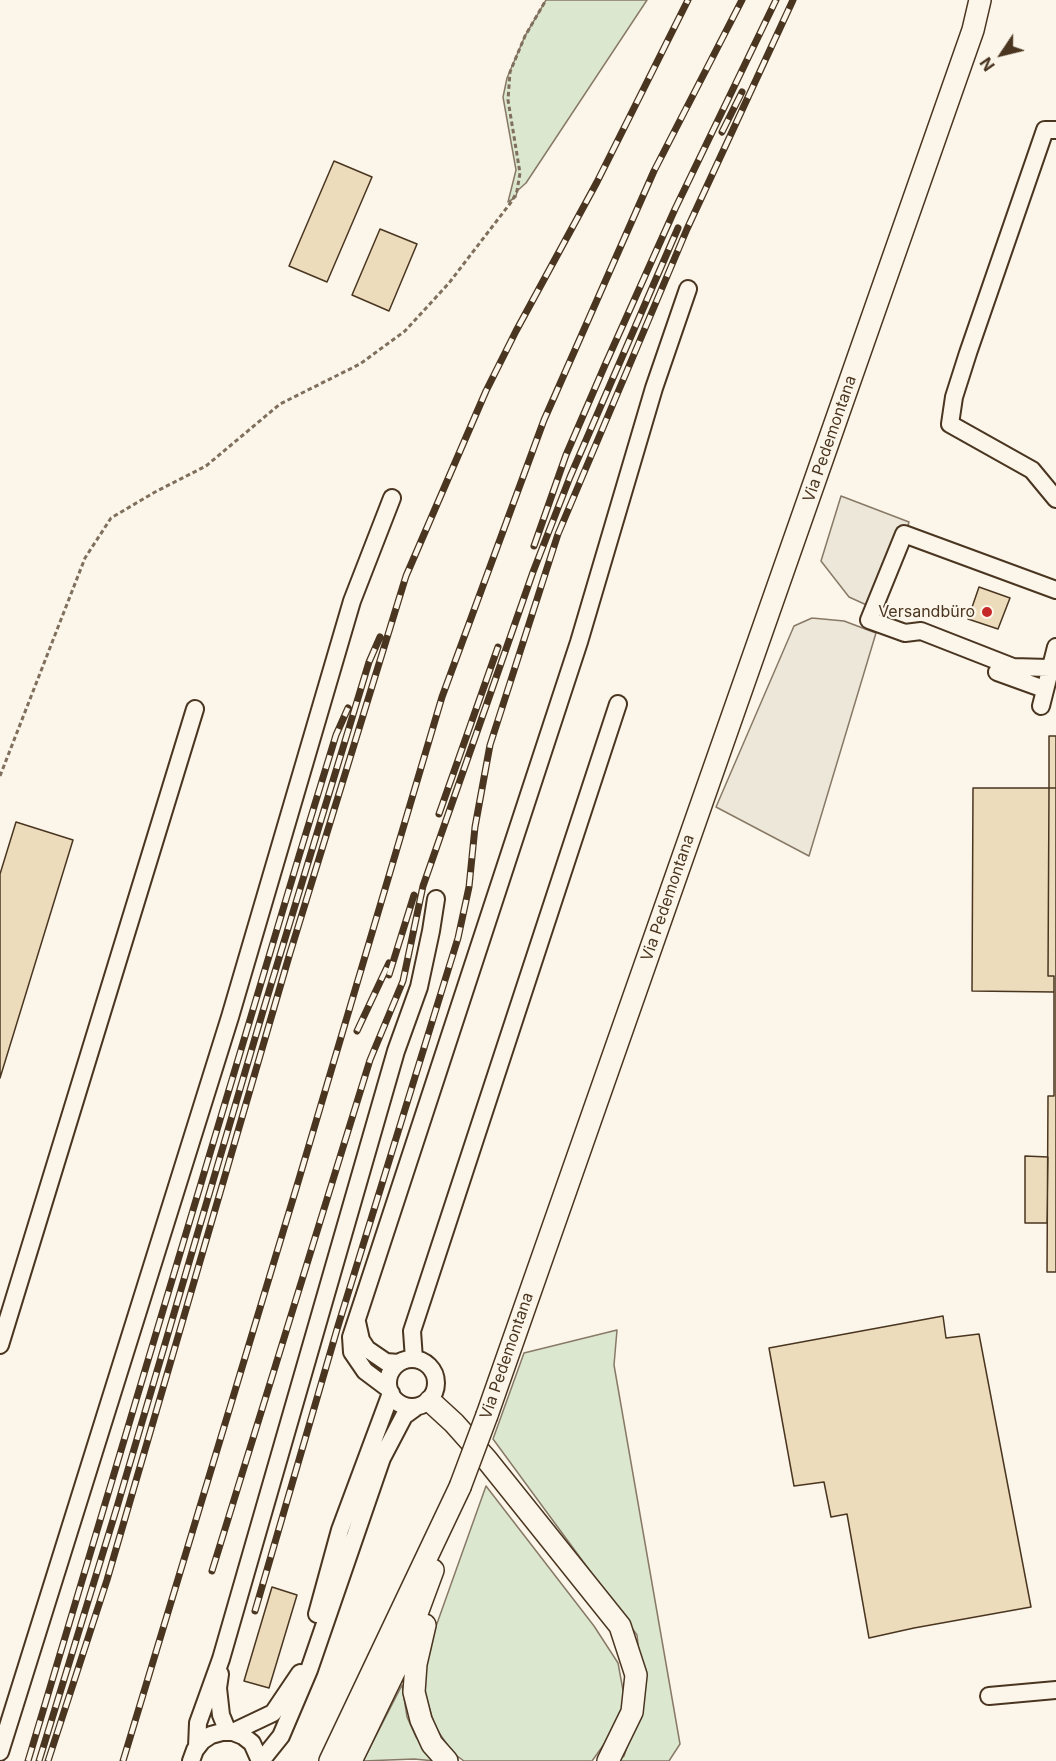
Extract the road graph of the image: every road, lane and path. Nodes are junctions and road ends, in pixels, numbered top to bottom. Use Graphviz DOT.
graph roads {
  1 [pos="546,0"];
  2 [pos="980,0"];
  3 [pos="992,0"];
  4 [pos="973,30"];
  5 [pos="1056,130"];
  6 [pos="688,289"];
  7 [pos="392,498"];
  8 [pos="1056,500"];
  9 [pos="1056,590"];
  10 [pos="905,633"];
  11 [pos="1056,647"];
  12 [pos="1049,668"];
  13 [pos="618,704"];
  14 [pos="195,709"];
  15 [pos="0,776"];
  16 [pos="436,899"];
  17 [pos="357,1322"];
  18 [pos="0,1345"];
  19 [pos="406,1361"];
  20 [pos="390,1391"];
  21 [pos="422,1404"];
  22 [pos="460,1487"];
  23 [pos="450,1522"];
  24 [pos="221,1659"];
  25 [pos="1056,1690"];
  26 [pos="989,1696"];
  27 [pos="230,1732"];
  28 [pos="0,1752"];
  29 [pos="194,1754"];
  30 [pos="261,1761"];
  31 [pos="330,1761"];
  32 [pos="351,1761"];
  33 [pos="447,1761"];
  34 [pos="608,1761"];
  1 -- 15 [label="path"];
  2 -- 4 [label="main road"];
  3 -- 4 [label="main road"];
  4 -- 22 [label="main road, Via Pedemontana, bridge"];
  5 -- 8 [label="street"];
  6 -- 17 [label="street"];
  7 -- 28 [label="street"];
  9 -- 10 [label="street"];
  10 -- 12 [label="street"];
  10 -- 12 [label="street"];
  11 -- 12 [label="street"];
  13 -- 19 [label="street"];
  14 -- 18 [label="street"];
  16 -- 24 [label="street"];
  17 -- 19 [label="street"];
  17 -- 20 [label="street"];
  19 -- 20 [label="street"];
  19 -- 21 [label="street"];
  20 -- 21 [label="street"];
  20 -- 27 [label="street"];
  21 -- 30 [label="street"];
  21 -- 34 [label="main road"];
  22 -- 23 [label="main road, Via Pedemontana"];
  22 -- 31 [label="main road"];
  23 -- 32 [label="main road, Via Pedemontana"];
  23 -- 33 [label="main road"];
  24 -- 27 [label="street"];
  24 -- 29 [label="street"];
  25 -- 26 [label="street"];
  27 -- 29 [label="street"];
  27 -- 30 [label="street"];
}
